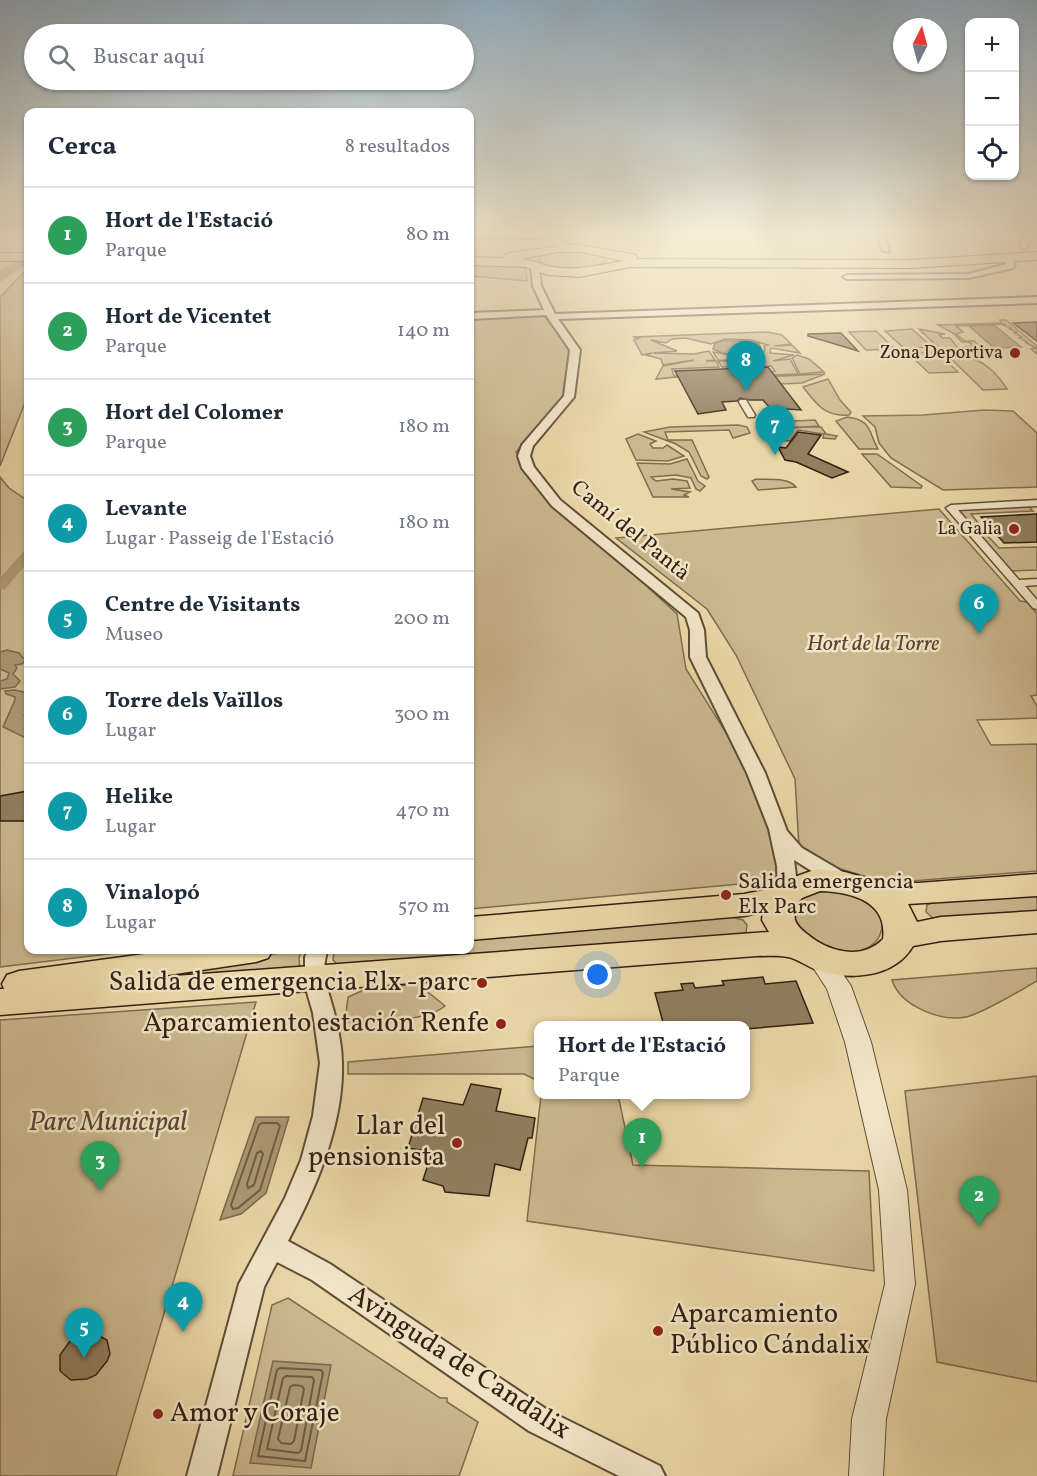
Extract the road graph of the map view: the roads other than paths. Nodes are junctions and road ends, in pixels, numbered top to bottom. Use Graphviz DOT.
graph roads {
  1 [pos="546,302"];
  2 [pos="1037,302"];
  3 [pos="474,316"];
  4 [pos="553,317"];
  5 [pos="743,402"];
  6 [pos="751,415"];
  7 [pos="1033,503"];
  8 [pos="1037,582"];
  9 [pos="1016,583"];
  10 [pos="1037,606"];
  11 [pos="778,829"];
  12 [pos="842,881"];
  13 [pos="1037,885"];
  14 [pos="873,891"];
  15 [pos="785,895"];
  16 [pos="1037,921"];
  17 [pos="474,928"];
  18 [pos="900,937"];
  19 [pos="807,952"];
  20 [pos="202,954"];
  21 [pos="149,958"];
  22 [pos="316,963"];
  23 [pos="352,974"];
  24 [pos="0,986"];
  25 [pos="0,1002"];
  26 [pos="324,1013"];
  27 [pos="272,1246"];
  28 [pos="201,1476"];
  29 [pos="650,1476"];
  30 [pos="866,1476"];
  1 -- 4 [label="street, Camí del Pantà"];
  2 -- 4 [label="street"];
  3 -- 4 [label="street"];
  4 -- 11 [label="street, Camí del Pantà"];
  5 -- 6 [label="street"];
  7 -- 9 [label="street"];
  8 -- 9 [label="street"];
  9 -- 10 [label="street"];
  11 -- 12 [label="street, Camí del Pantà"];
  11 -- 15 [label="street, Camí del Pantà"];
  12 -- 14 [label="highway"];
  12 -- 15 [label="highway"];
  13 -- 14 [label="highway"];
  14 -- 18 [label="highway"];
  15 -- 17 [label="highway"];
  15 -- 19 [label="highway"];
  16 -- 18 [label="highway"];
  18 -- 19 [label="highway"];
  19 -- 23 [label="highway"];
  19 -- 30 [label="street"];
  20 -- 21 [label="highway"];
  21 -- 24 [label="highway"];
  22 -- 23 [label="highway"];
  22 -- 25 [label="highway"];
  22 -- 26 [label="street"];
  23 -- 26 [label="street"];
  26 -- 27 [label="street"];
  27 -- 28 [label="street"];
  27 -- 29 [label="street, Avinguda de Candalix"];
}
